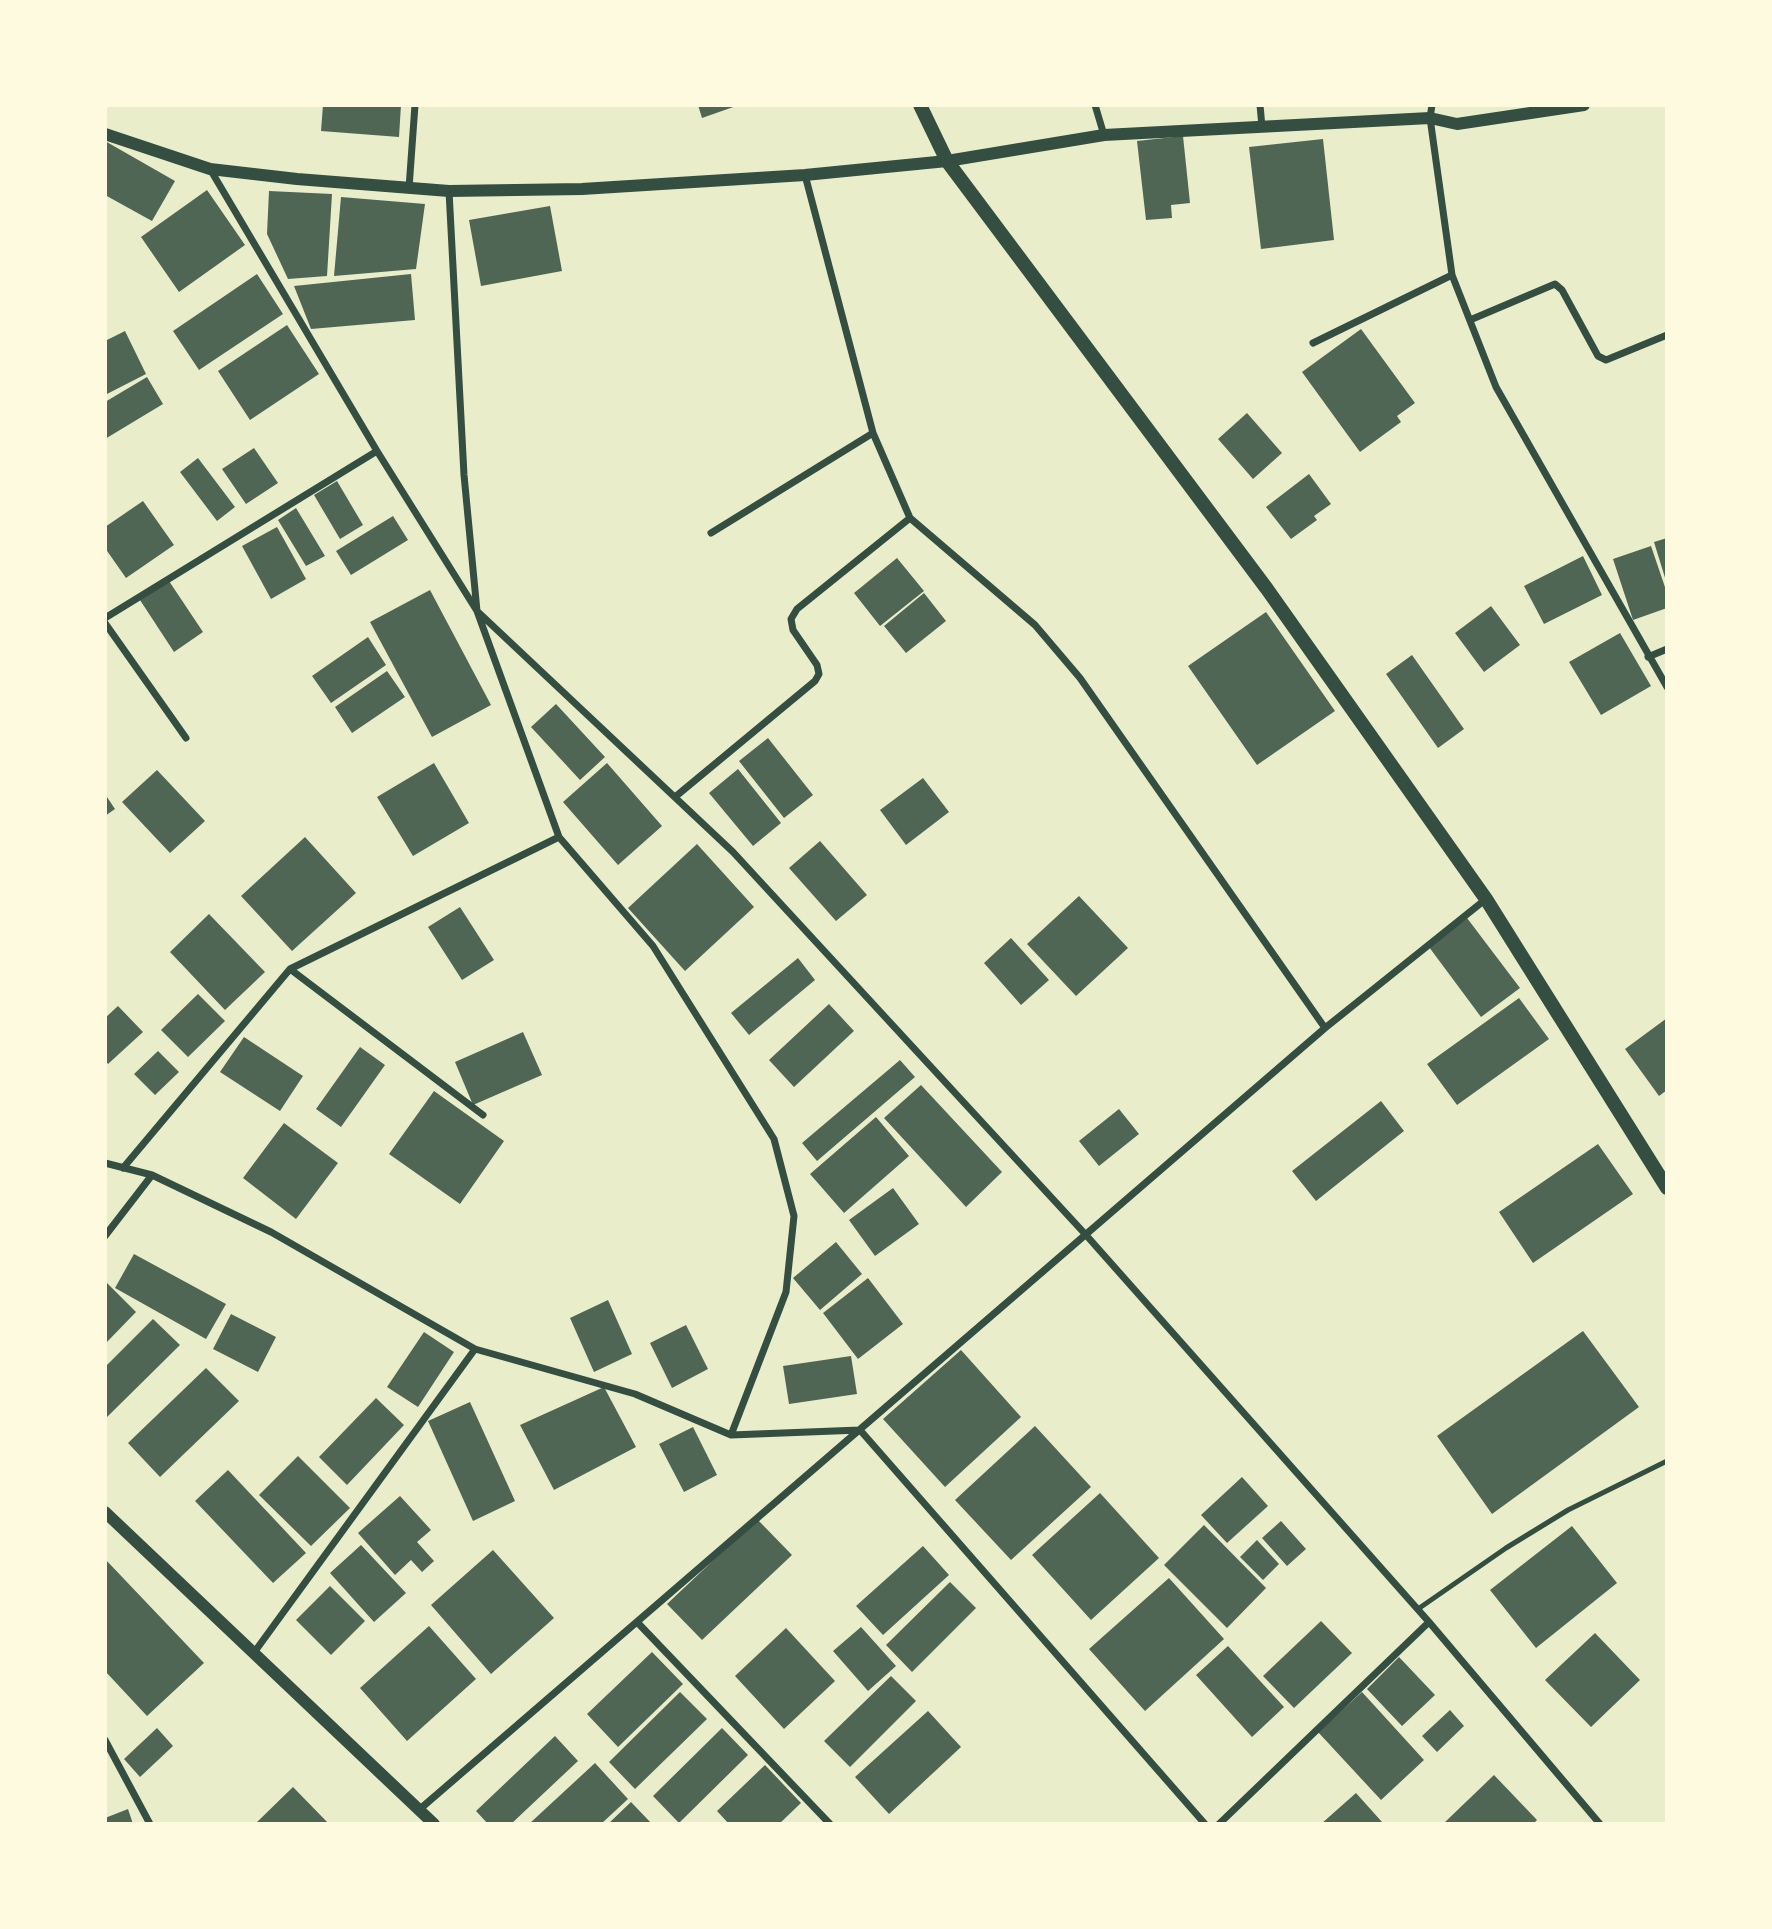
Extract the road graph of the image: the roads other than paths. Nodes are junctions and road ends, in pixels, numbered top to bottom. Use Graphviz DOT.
graph roads {
  1 [pos="415,105"];
  2 [pos="920,105"];
  3 [pos="1095,105"];
  4 [pos="1260,105"];
  5 [pos="1584,105"];
  6 [pos="1431,111"];
  7 [pos="1262,127"];
  8 [pos="105,134"];
  9 [pos="1104,135"];
  10 [pos="947,161"];
  11 [pos="210,169"];
  12 [pos="805,175"];
  13 [pos="409,188"];
  14 [pos="449,191"];
  15 [pos="1452,275"];
  16 [pos="1470,320"];
  17 [pos="1667,335"];
  18 [pos="1313,343"];
  19 [pos="873,433"];
  20 [pos="377,451"];
  21 [pos="911,518"];
  22 [pos="711,533"];
  23 [pos="477,611"];
  24 [pos="105,618"];
  25 [pos="105,623"];
  26 [pos="1667,649"];
  27 [pos="1648,657"];
  28 [pos="1667,687"];
  29 [pos="186,738"];
  30 [pos="675,797"];
  31 [pos="558,837"];
  32 [pos="1486,898"];
  33 [pos="290,969"];
  34 [pos="1325,1028"];
  35 [pos="483,1115"];
  36 [pos="105,1163"];
  37 [pos="123,1168"];
  38 [pos="152,1175"];
  39 [pos="1667,1188"];
  40 [pos="1086,1235"];
  41 [pos="105,1236"];
  42 [pos="475,1349"];
  43 [pos="860,1430"];
  44 [pos="731,1435"];
  45 [pos="1667,1461"];
  46 [pos="105,1512"];
  47 [pos="1418,1609"];
  48 [pos="637,1622"];
  49 [pos="1429,1622"];
  50 [pos="253,1654"];
  51 [pos="105,1740"];
  52 [pos="420,1809"];
  53 [pos="149,1824"];
  54 [pos="434,1824"];
  55 [pos="830,1824"];
  56 [pos="1205,1824"];
  57 [pos="1219,1824"];
  58 [pos="1600,1824"];
  1 -- 13 [label="street"];
  2 -- 10 [label="main road"];
  3 -- 9 [label="street"];
  4 -- 7 [label="street"];
  5 -- 6 [label="street"];
  6 -- 7 [label="street"];
  6 -- 15 [label="street"];
  7 -- 9 [label="street"];
  8 -- 11 [label="street"];
  9 -- 10 [label="street"];
  10 -- 12 [label="street"];
  10 -- 32 [label="main road"];
  11 -- 13 [label="street"];
  11 -- 20 [label="street"];
  12 -- 14 [label="street"];
  12 -- 19 [label="street"];
  13 -- 14 [label="street"];
  14 -- 23 [label="street"];
  15 -- 16 [label="street"];
  15 -- 18 [label="street"];
  16 -- 17 [label="street"];
  16 -- 27 [label="street"];
  19 -- 21 [label="street"];
  19 -- 22 [label="street"];
  20 -- 23 [label="street"];
  20 -- 24 [label="street"];
  21 -- 30 [label="street"];
  21 -- 34 [label="street"];
  23 -- 30 [label="street"];
  23 -- 31 [label="street"];
  25 -- 29 [label="street"];
  26 -- 27 [label="street"];
  27 -- 28 [label="street"];
  30 -- 40 [label="street"];
  31 -- 33 [label="street"];
  31 -- 44 [label="street"];
  32 -- 34 [label="street"];
  32 -- 39 [label="main road"];
  33 -- 35 [label="street"];
  33 -- 37 [label="street"];
  34 -- 40 [label="street"];
  36 -- 37 [label="street"];
  37 -- 38 [label="street"];
  38 -- 41 [label="street"];
  38 -- 42 [label="street"];
  40 -- 43 [label="street"];
  40 -- 47 [label="street"];
  42 -- 44 [label="street"];
  42 -- 50 [label="street"];
  43 -- 44 [label="street"];
  43 -- 48 [label="street"];
  43 -- 56 [label="street"];
  45 -- 47 [label="lane"];
  46 -- 50 [label="street"];
  47 -- 49 [label="street"];
  48 -- 52 [label="street"];
  48 -- 55 [label="street"];
  49 -- 57 [label="street"];
  49 -- 58 [label="street"];
  50 -- 52 [label="street"];
  51 -- 53 [label="street"];
  52 -- 54 [label="street"];
}
